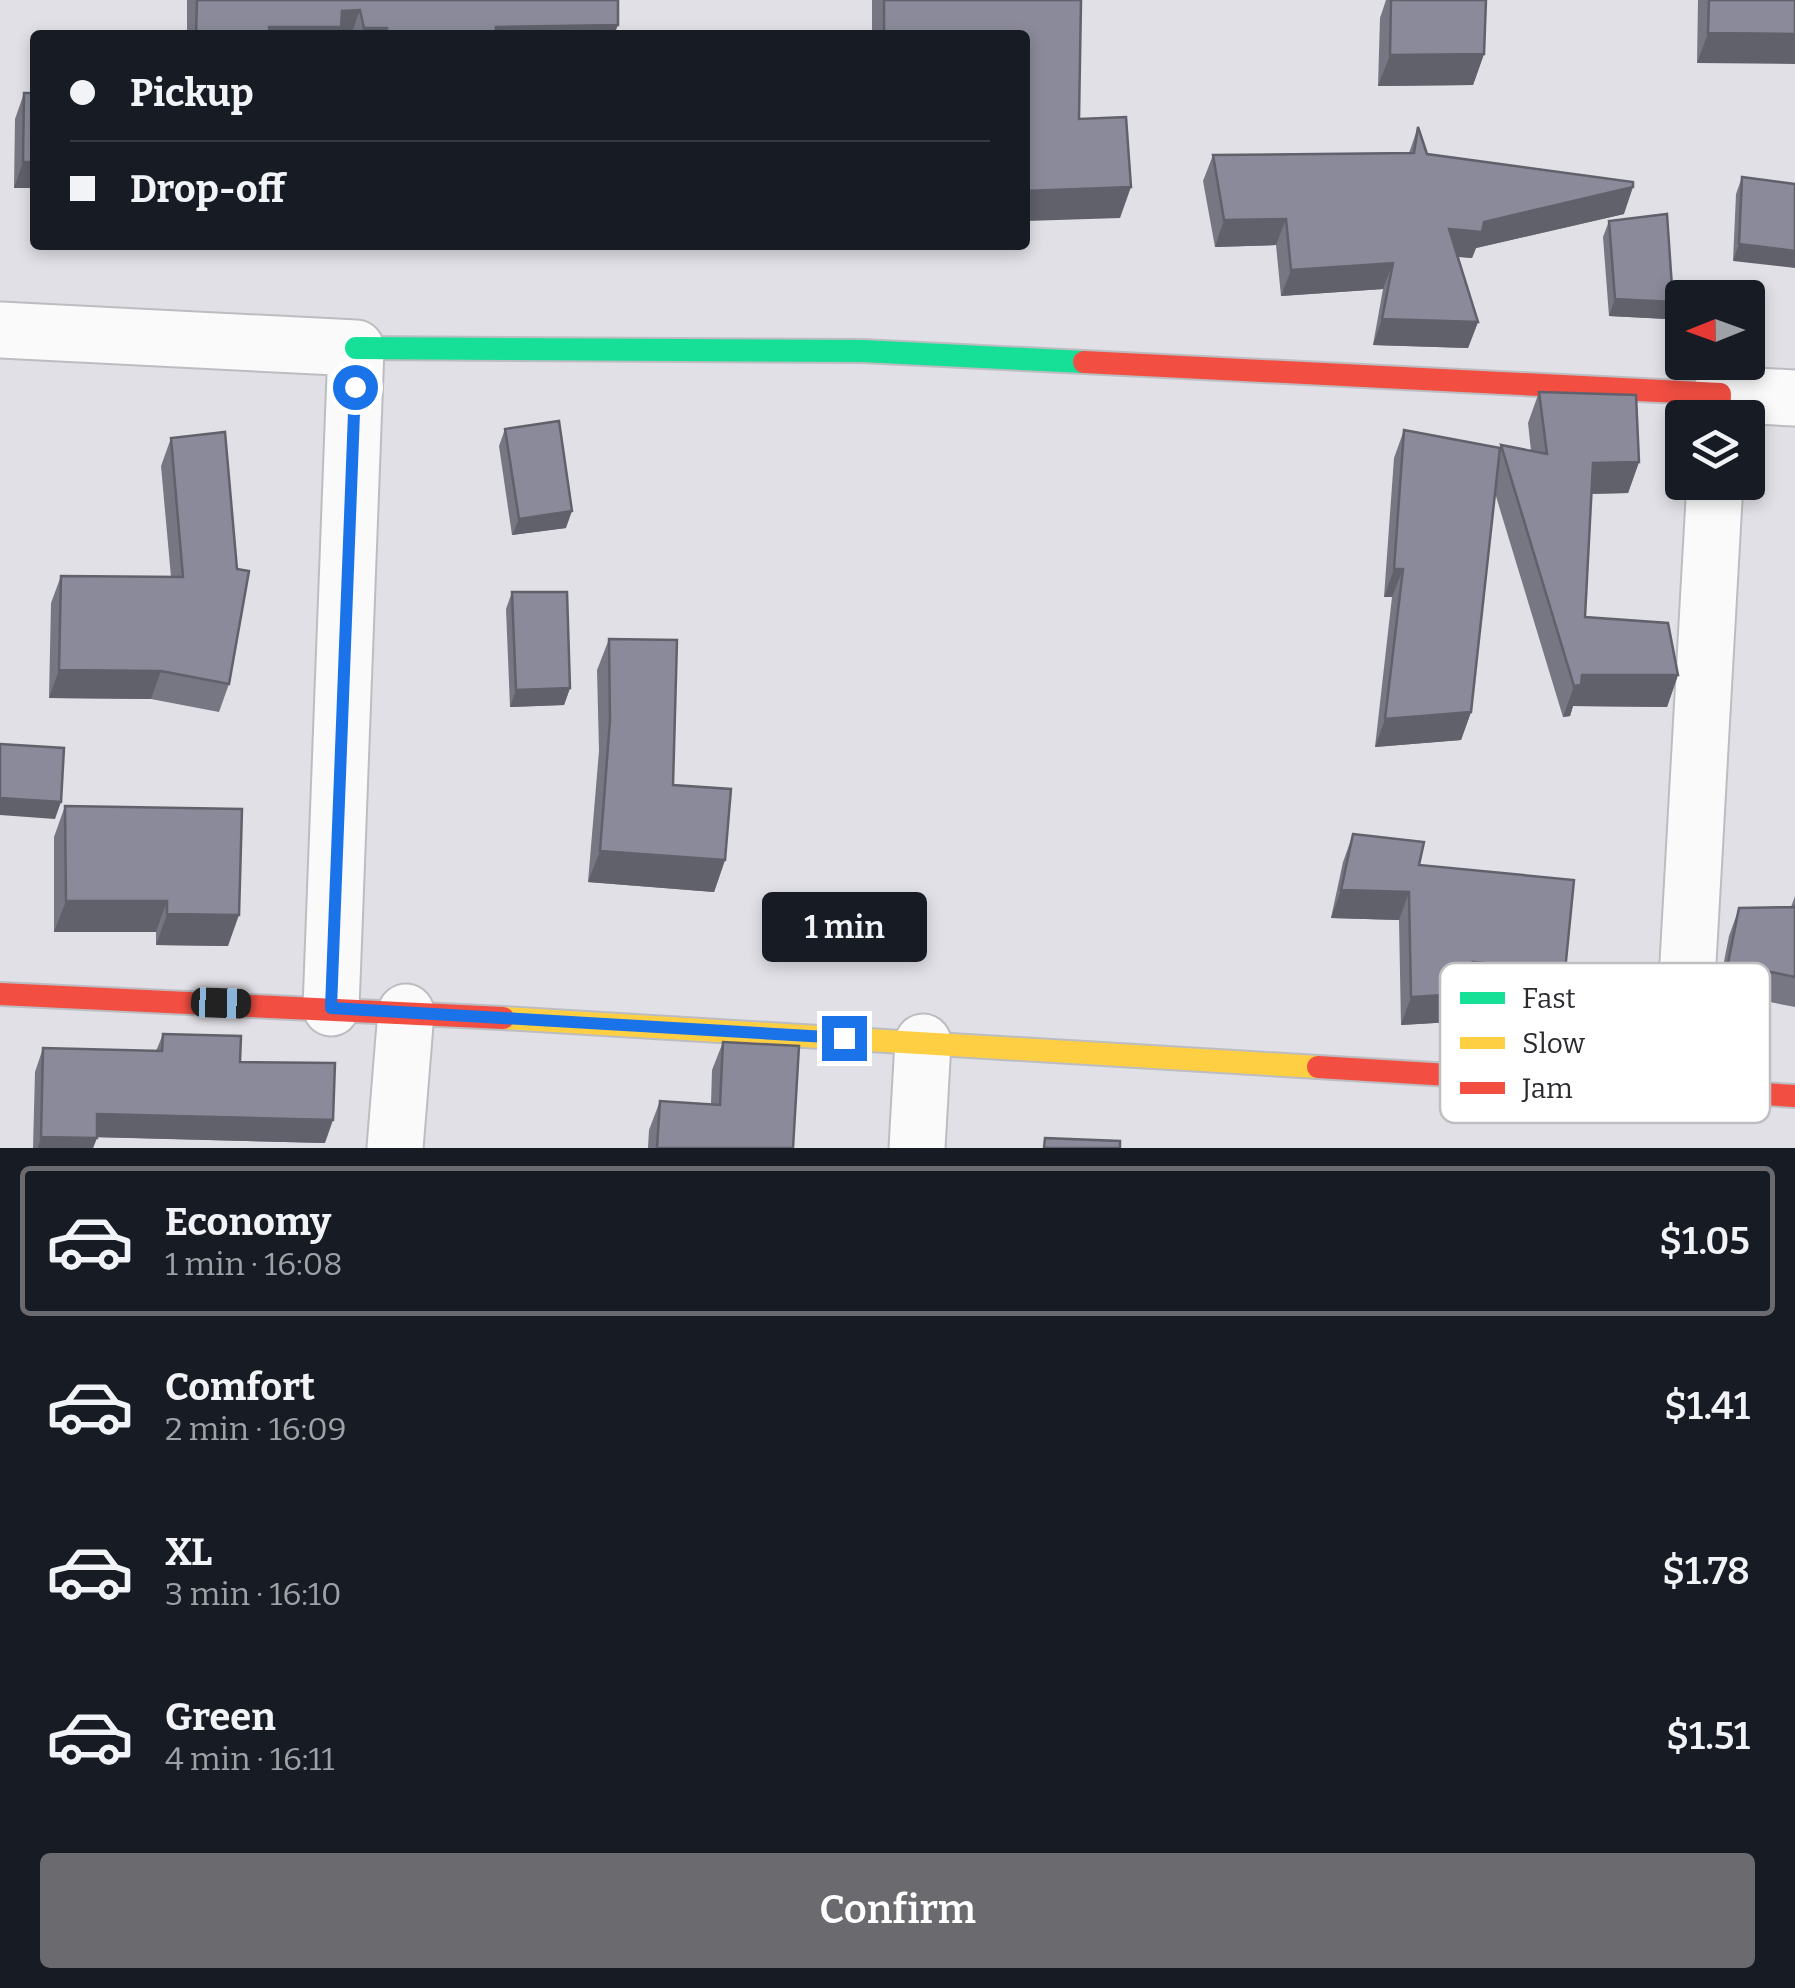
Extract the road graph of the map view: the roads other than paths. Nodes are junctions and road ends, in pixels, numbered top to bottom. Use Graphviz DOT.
graph roads {
  1 [pos="0,330"];
  2 [pos="356,348"];
  3 [pos="1795,398"];
  4 [pos="1765,401"];
  5 [pos="1665,402"];
  6 [pos="1714,500"];
  7 [pos="1688,963"];
  8 [pos="0,994"];
  9 [pos="331,1008"];
  10 [pos="406,1012"];
  11 [pos="923,1042"];
  12 [pos="1440,1073"];
  13 [pos="1770,1094"];
  14 [pos="1795,1096"];
  15 [pos="395,1148"];
  16 [pos="916,1148"];
  1 -- 2 [label="street"];
  2 -- 5 [label="street"];
  2 -- 9 [label="street"];
  3 -- 4 [label="street"];
  6 -- 7 [label="street"];
  8 -- 9 [label="street"];
  9 -- 10 [label="street"];
  10 -- 11 [label="street"];
  10 -- 15 [label="street"];
  11 -- 12 [label="street"];
  11 -- 16 [label="street"];
  13 -- 14 [label="street"];
}
